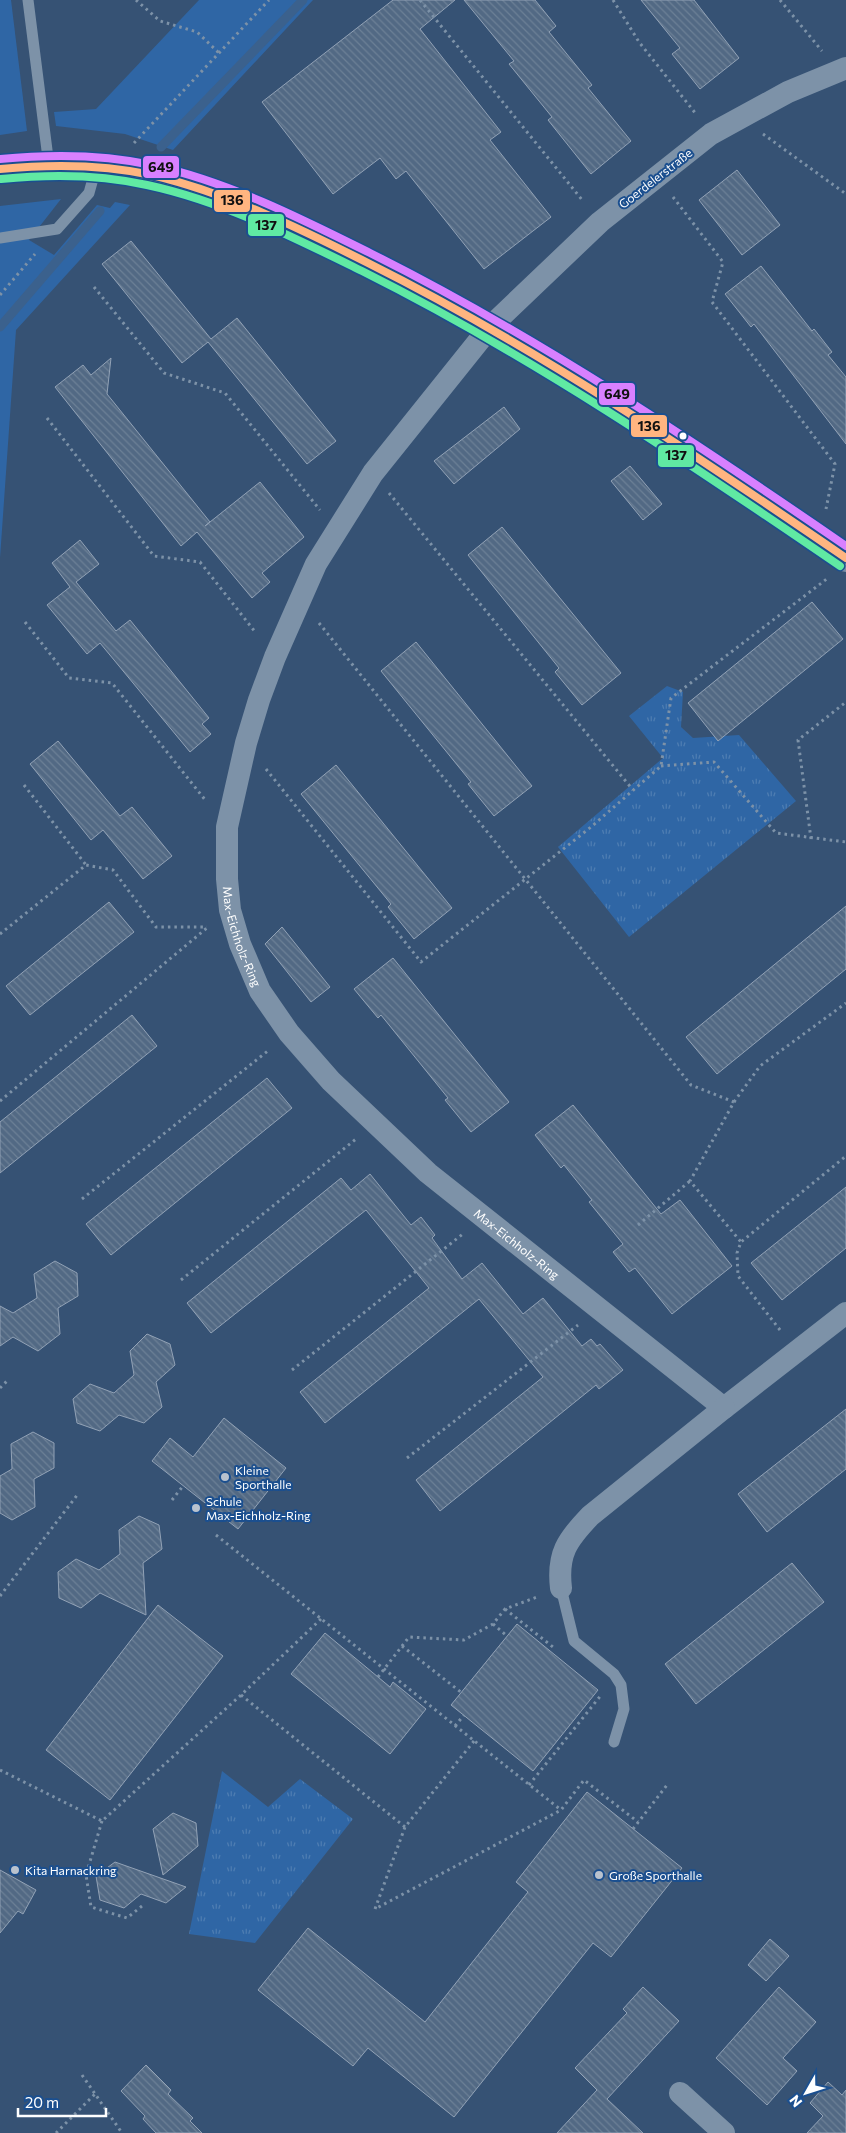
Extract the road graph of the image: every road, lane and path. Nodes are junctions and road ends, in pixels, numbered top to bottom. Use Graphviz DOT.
graph roads {
  1 [pos="28,0"];
  2 [pos="136,0"];
  3 [pos="269,0"];
  4 [pos="420,0"];
  5 [pos="613,0"];
  6 [pos="780,0"];
  7 [pos="219,53"];
  8 [pos="842,69"];
  9 [pos="740,118"];
  10 [pos="711,134"];
  11 [pos="49,166"];
  12 [pos="103,168"];
  13 [pos="0,169"];
  14 [pos="657,176"];
  15 [pos="846,194"];
  16 [pos="600,222"];
  17 [pos="57,229"];
  18 [pos="0,238"];
  19 [pos="94,287"];
  20 [pos="0,295"];
  21 [pos="490,327"];
  22 [pos="47,418"];
  23 [pos="373,473"];
  24 [pos="337,530"];
  25 [pos="819,540"];
  26 [pos="838,567"];
  27 [pos="300,599"];
  28 [pos="24,622"];
  29 [pos="275,658"];
  30 [pos="846,702"];
  31 [pos="246,743"];
  32 [pos="661,766"];
  33 [pos="24,785"];
  34 [pos="634,790"];
  35 [pos="227,827"];
  36 [pos="811,839"];
  37 [pos="846,842"];
  38 [pos="86,865"];
  39 [pos="526,878"];
  40 [pos="230,910"];
  41 [pos="208,927"];
  42 [pos="0,934"];
  43 [pos="846,1003"];
  44 [pos="289,1033"];
  45 [pos="0,1101"];
  46 [pos="734,1102"];
  47 [pos="375,1124"];
  48 [pos="846,1156"];
  49 [pos="690,1181"];
  50 [pos="82,1199"];
  51 [pos="484,1217"];
  52 [pos="638,1225"];
  53 [pos="741,1242"];
  54 [pos="181,1280"];
  55 [pos="598,1310"];
  56 [pos="846,1313"];
  57 [pos="797,1352"];
  58 [pos="292,1370"];
  59 [pos="8,1380"];
  60 [pos="0,1388"];
  61 [pos="724,1408"];
  62 [pos="407,1458"];
  63 [pos="183,1486"];
  64 [pos="78,1494"];
  65 [pos="172,1500"];
  66 [pos="216,1535"];
  67 [pos="562,1588"];
  68 [pos="0,1596"];
  69 [pos="505,1609"];
  70 [pos="321,1619"];
  71 [pos="493,1624"];
  72 [pos="529,1628"];
  73 [pos="526,1631"];
  74 [pos="507,1636"];
  75 [pos="402,1646"];
  76 [pos="560,1652"];
  77 [pos="384,1669"];
  78 [pos="378,1677"];
  79 [pos="606,1689"];
  80 [pos="462,1693"];
  81 [pos="241,1695"];
  82 [pos="464,1715"];
  83 [pos="455,1726"];
  84 [pos="474,1741"];
  85 [pos="614,1742"];
  86 [pos="0,1770"];
  87 [pos="529,1785"];
  88 [pos="667,1785"];
  89 [pos="561,1810"];
  90 [pos="102,1821"];
  91 [pos="638,1822"];
  92 [pos="406,1827"];
  93 [pos="633,1829"];
  94 [pos="142,1906"];
  95 [pos="82,2075"];
  96 [pos="680,2093"];
  97 [pos="95,2094"];
  98 [pos="56,2133"];
  99 [pos="122,2133"];
  100 [pos="724,2133"];
  1 -- 11 [label="lane"];
  2 -- 7 [label="path"];
  3 -- 7 [label="path"];
  4 -- 16 [label="path"];
  5 -- 10 [label="path"];
  6 -- 8 [label="path"];
  7 -- 12 [label="path"];
  8 -- 9 [label="street, Goerdelerstraße"];
  9 -- 10 [label="street, Goerdelerstraße"];
  9 -- 15 [label="path"];
  10 -- 14 [label="street, Goerdelerstraße"];
  11 -- 12 [label="main road"];
  11 -- 13 [label="main road"];
  12 -- 17 [label="lane"];
  12 -- 21 [label="main road"];
  14 -- 16 [label="street, Goerdelerstraße"];
  14 -- 25 [label="path"];
  16 -- 21 [label="street, Goerdelerstraße"];
  17 -- 18 [label="lane"];
  17 -- 20 [label="path"];
  19 -- 24 [label="path"];
  21 -- 23 [label="street, Max-Eichholz-Ring"];
  21 -- 25 [label="main road"];
  22 -- 29 [label="path"];
  23 -- 24 [label="street, Max-Eichholz-Ring"];
  23 -- 34 [label="path"];
  24 -- 27 [label="street, Max-Eichholz-Ring"];
  25 -- 26 [label="main road"];
  26 -- 32 [label="path"];
  27 -- 29 [label="street, Max-Eichholz-Ring"];
  27 -- 39 [label="path"];
  28 -- 35 [label="path"];
  29 -- 31 [label="street, Max-Eichholz-Ring"];
  30 -- 36 [label="path"];
  31 -- 35 [label="street, Max-Eichholz-Ring"];
  31 -- 39 [label="path"];
  32 -- 34 [label="path"];
  32 -- 36 [label="path"];
  33 -- 38 [label="path"];
  34 -- 39 [label="path"];
  35 -- 40 [label="street, Max-Eichholz-Ring"];
  36 -- 37 [label="path"];
  38 -- 41 [label="path"];
  38 -- 42 [label="path"];
  39 -- 46 [label="path"];
  40 -- 41 [label="path"];
  40 -- 44 [label="street, Max-Eichholz-Ring"];
  41 -- 45 [label="path"];
  43 -- 46 [label="path"];
  44 -- 47 [label="street, Max-Eichholz-Ring"];
  44 -- 50 [label="path"];
  46 -- 49 [label="path"];
  47 -- 51 [label="street, Max-Eichholz-Ring"];
  47 -- 54 [label="path"];
  48 -- 53 [label="path"];
  49 -- 52 [label="path"];
  49 -- 53 [label="path"];
  51 -- 55 [label="street, Max-Eichholz-Ring"];
  51 -- 58 [label="path"];
  53 -- 57 [label="path"];
  55 -- 61 [label="street, Max-Eichholz-Ring"];
  55 -- 62 [label="path"];
  56 -- 57 [label="street"];
  57 -- 61 [label="street"];
  59 -- 60 [label="path"];
  61 -- 67 [label="street"];
  63 -- 65 [label="path"];
  64 -- 68 [label="path"];
  66 -- 70 [label="path"];
  67 -- 69 [label="path"];
  67 -- 85 [label="lane"];
  69 -- 71 [label="path"];
  69 -- 72 [label="path"];
  70 -- 77 [label="path"];
  70 -- 81 [label="path"];
  71 -- 74 [label="path"];
  71 -- 75 [label="path"];
  72 -- 73 [label="path"];
  72 -- 76 [label="path"];
  75 -- 77 [label="path"];
  75 -- 80 [label="path"];
  77 -- 78 [label="path"];
  77 -- 83 [label="path"];
  79 -- 87 [label="path"];
  81 -- 90 [label="path"];
  81 -- 92 [label="path"];
  82 -- 83 [label="path"];
  83 -- 84 [label="path"];
  84 -- 87 [label="path"];
  84 -- 92 [label="path"];
  86 -- 90 [label="path"];
  87 -- 89 [label="path"];
  88 -- 91 [label="path"];
  89 -- 91 [label="path"];
  89 -- 92 [label="path"];
  90 -- 94 [label="path"];
  91 -- 93 [label="path"];
  95 -- 97 [label="path"];
  96 -- 100 [label="street"];
  97 -- 98 [label="path"];
  97 -- 99 [label="path"];
}
